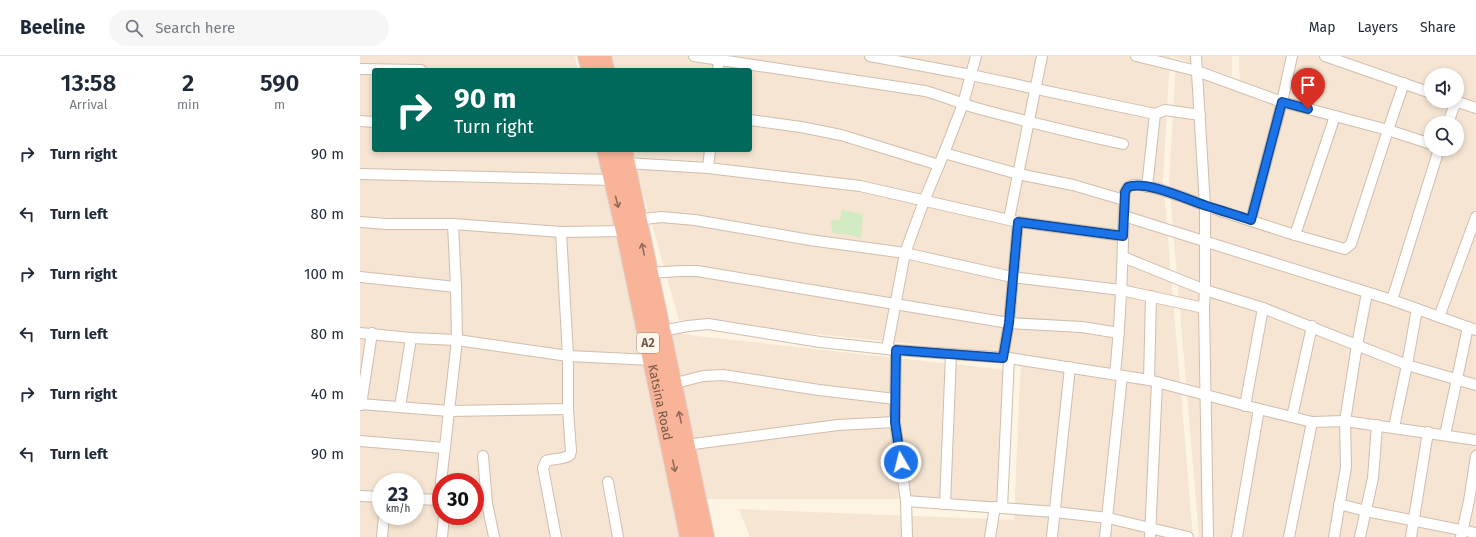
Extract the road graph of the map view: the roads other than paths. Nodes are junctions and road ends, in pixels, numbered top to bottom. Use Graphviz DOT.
graph roads {
  1 [pos="587,56"];
  2 [pos="602,56"];
  3 [pos="694,56"];
  4 [pos="870,56"];
  5 [pos="976,56"];
  6 [pos="1042,56"];
  7 [pos="1136,56"];
  8 [pos="1196,56"];
  9 [pos="1292,56"];
  10 [pos="1325,56"];
  11 [pos="896,59"];
  12 [pos="718,62"];
  13 [pos="590,68"];
  14 [pos="605,68"];
  15 [pos="360,69"];
  16 [pos="372,69"];
  17 [pos="1197,71"];
  18 [pos="971,75"];
  19 [pos="1404,83"];
  20 [pos="1035,89"];
  21 [pos="1424,90"];
  22 [pos="1282,102"];
  23 [pos="962,104"];
  24 [pos="1464,104"];
  25 [pos="1476,108"];
  26 [pos="1155,114"];
  27 [pos="1200,115"];
  28 [pos="1335,116"];
  29 [pos="752,120"];
  30 [pos="360,121"];
  31 [pos="372,122"];
  32 [pos="1028,122"];
  33 [pos="1388,130"];
  34 [pos="1424,142"];
  35 [pos="1123,144"];
  36 [pos="606,152"];
  37 [pos="710,152"];
  38 [pos="944,154"];
  39 [pos="1437,156"];
  40 [pos="624,157"];
  41 [pos="939,166"];
  42 [pos="708,168"];
  43 [pos="360,174"];
  44 [pos="1018,174"];
  45 [pos="612,180"];
  46 [pos="1147,187"];
  47 [pos="1124,200"];
  48 [pos="924,201"];
  49 [pos="1205,206"];
  50 [pos="1124,216"];
  51 [pos="1476,217"];
  52 [pos="1251,220"];
  53 [pos="1013,221"];
  54 [pos="360,222"];
  55 [pos="453,224"];
  56 [pos="631,225"];
  57 [pos="561,232"];
  58 [pos="1295,235"];
  59 [pos="1123,236"];
  60 [pos="1204,240"];
  61 [pos="905,253"];
  62 [pos="1123,257"];
  63 [pos="649,273"];
  64 [pos="360,277"];
  65 [pos="1012,277"];
  66 [pos="456,287"];
  67 [pos="1121,290"];
  68 [pos="1205,290"];
  69 [pos="1367,293"];
  70 [pos="1151,296"];
  71 [pos="1392,300"];
  72 [pos="895,303"];
  73 [pos="1204,308"];
  74 [pos="1263,308"];
  75 [pos="1416,309"];
  76 [pos="1439,317"];
  77 [pos="1009,323"];
  78 [pos="1312,326"];
  79 [pos="1472,328"];
  80 [pos="661,331"];
  81 [pos="360,333"];
  82 [pos="372,333"];
  83 [pos="1119,333"];
  84 [pos="411,338"];
  85 [pos="457,340"];
  86 [pos="1357,345"];
  87 [pos="891,350"];
  88 [pos="951,354"];
  89 [pos="568,356"];
  90 [pos="1006,358"];
  91 [pos="652,360"];
  92 [pos="1407,365"];
  93 [pos="1070,367"];
  94 [pos="1118,375"];
  95 [pos="1456,380"];
  96 [pos="1153,381"];
  97 [pos="672,384"];
  98 [pos="1476,385"];
  99 [pos="1206,395"];
  100 [pos="895,399"];
  101 [pos="361,404"];
  102 [pos="1245,406"];
  103 [pos="400,407"];
  104 [pos="568,409"];
  105 [pos="1258,409"];
  106 [pos="449,411"];
  107 [pos="1292,417"];
  108 [pos="1345,421"];
  109 [pos="895,422"];
  110 [pos="1312,422"];
  111 [pos="1376,425"];
  112 [pos="1394,427"];
  113 [pos="1428,432"];
  114 [pos="1445,435"];
  115 [pos="1476,440"];
  116 [pos="360,441"];
  117 [pos="686,446"];
  118 [pos="444,448"];
  119 [pos="483,456"];
  120 [pos="1476,456"];
  121 [pos="442,473"];
  122 [pos="608,482"];
  123 [pos="360,496"];
  124 [pos="372,497"];
  125 [pos="906,501"];
  126 [pos="486,504"];
  127 [pos="945,504"];
  128 [pos="1339,504"];
  129 [pos="999,508"];
  130 [pos="1366,511"];
  131 [pos="1055,512"];
  132 [pos="1108,518"];
  133 [pos="1414,521"];
  134 [pos="383,525"];
  135 [pos="443,525"];
  136 [pos="1150,533"];
  137 [pos="1476,533"];
  138 [pos="1462,534"];
  139 [pos="382,537"];
  140 [pos="442,537"];
  141 [pos="494,537"];
  142 [pos="556,537"];
  143 [pos="618,537"];
  144 [pos="689,537"];
  145 [pos="705,537"];
  146 [pos="907,537"];
  147 [pos="990,537"];
  148 [pos="1052,537"];
  149 [pos="1105,537"];
  150 [pos="1188,537"];
  151 [pos="1208,537"];
  152 [pos="1237,537"];
  153 [pos="1289,537"];
  154 [pos="1334,537"];
  155 [pos="1360,537"];
  156 [pos="1411,537"];
  1 -- 13 [label="highway"];
  2 -- 14 [label="highway"];
  3 -- 12 [label="street"];
  4 -- 11 [label="street"];
  5 -- 18 [label="street"];
  6 -- 20 [label="street"];
  7 -- 17 [label="street"];
  8 -- 17 [label="street"];
  9 -- 22 [label="street"];
  10 -- 19 [label="street"];
  11 -- 18 [label="street"];
  12 -- 23 [label="street"];
  15 -- 16 [label="street"];
  17 -- 22 [label="street"];
  17 -- 27 [label="street"];
  18 -- 20 [label="street"];
  18 -- 23 [label="street"];
  19 -- 21 [label="street"];
  19 -- 33 [label="street"];
  20 -- 26 [label="street"];
  20 -- 32 [label="street"];
  22 -- 28 [label="street"];
  22 -- 52 [label="street"];
  23 -- 32 [label="street"];
  23 -- 38 [label="street"];
  24 -- 25 [label="street"];
  26 -- 27 [label="street"];
  26 -- 46 [label="street"];
  27 -- 49 [label="street"];
  28 -- 33 [label="street"];
  28 -- 58 [label="street"];
  29 -- 41 [label="street"];
  30 -- 31 [label="street"];
  32 -- 35 [label="street"];
  32 -- 44 [label="street"];
  33 -- 34 [label="street"];
  33 -- 58 [label="street"];
  36 -- 45 [label="highway, Katsina Road / A2"];
  37 -- 42 [label="street"];
  38 -- 41 [label="street"];
  38 -- 44 [label="street"];
  39 -- 71 [label="street"];
  40 -- 42 [label="street"];
  40 -- 56 [label="highway, Katsina Road / A2"];
  41 -- 48 [label="street"];
  42 -- 48 [label="street"];
  43 -- 45 [label="street"];
  44 -- 47 [label="street"];
  44 -- 53 [label="street"];
  45 -- 56 [label="highway, Katsina Road / A2, one-way"];
  46 -- 47 [label="street"];
  46 -- 49 [label="street"];
  47 -- 50 [label="street"];
  48 -- 53 [label="street"];
  48 -- 61 [label="street"];
  49 -- 52 [label="street"];
  49 -- 60 [label="street"];
  50 -- 59 [label="street"];
  50 -- 60 [label="street"];
  51 -- 76 [label="street"];
  52 -- 58 [label="street"];
  53 -- 59 [label="street"];
  53 -- 65 [label="street"];
  54 -- 55 [label="street"];
  55 -- 57 [label="street"];
  55 -- 66 [label="street"];
  56 -- 57 [label="street"];
  56 -- 61 [label="street"];
  63 -- 56 [label="highway, Katsina Road / A2, one-way"];
  56 -- 91 [label="highway, Katsina Road / A2"];
  57 -- 89 [label="street"];
  59 -- 62 [label="street"];
  60 -- 68 [label="street"];
  60 -- 69 [label="street"];
  61 -- 65 [label="street"];
  61 -- 72 [label="street"];
  62 -- 67 [label="street"];
  62 -- 68 [label="street"];
  63 -- 72 [label="street"];
  63 -- 80 [label="highway, Katsina Road / A2"];
  64 -- 66 [label="street"];
  65 -- 67 [label="street"];
  65 -- 77 [label="street"];
  66 -- 85 [label="street"];
  67 -- 70 [label="street"];
  67 -- 83 [label="street"];
  68 -- 73 [label="street"];
  68 -- 74 [label="street"];
  69 -- 71 [label="street"];
  69 -- 86 [label="street"];
  70 -- 73 [label="street"];
  70 -- 96 [label="street"];
  71 -- 75 [label="street"];
  72 -- 77 [label="street"];
  72 -- 87 [label="street"];
  73 -- 99 [label="street"];
  74 -- 78 [label="street"];
  74 -- 102 [label="street"];
  75 -- 76 [label="street"];
  75 -- 92 [label="street"];
  76 -- 79 [label="street"];
  77 -- 83 [label="street"];
  77 -- 90 [label="street"];
  78 -- 86 [label="street"];
  78 -- 107 [label="street"];
  79 -- 95 [label="street"];
  80 -- 87 [label="street"];
  80 -- 97 [label="highway, Katsina Road / A2"];
  81 -- 82 [label="street"];
  82 -- 84 [label="street"];
  82 -- 101 [label="street"];
  83 -- 94 [label="street"];
  84 -- 85 [label="street"];
  84 -- 103 [label="street"];
  85 -- 89 [label="street"];
  85 -- 106 [label="street"];
  86 -- 92 [label="street"];
  86 -- 108 [label="street"];
  87 -- 88 [label="street"];
  87 -- 100 [label="street"];
  88 -- 90 [label="street"];
  88 -- 127 [label="street"];
  89 -- 91 [label="street"];
  89 -- 104 [label="street"];
  90 -- 93 [label="street"];
  90 -- 129 [label="street"];
  91 -- 144 [label="highway, Katsina Road / A2, one-way"];
  92 -- 95 [label="street"];
  92 -- 112 [label="street"];
  93 -- 94 [label="street"];
  93 -- 131 [label="street"];
  94 -- 96 [label="street"];
  94 -- 132 [label="street"];
  95 -- 98 [label="street"];
  95 -- 114 [label="street"];
  96 -- 99 [label="street"];
  96 -- 136 [label="street"];
  97 -- 100 [label="street"];
  117 -- 97 [label="highway, Katsina Road / A2, one-way"];
  99 -- 102 [label="street"];
  99 -- 151 [label="street"];
  100 -- 109 [label="street"];
  101 -- 103 [label="street"];
  102 -- 105 [label="street"];
  103 -- 106 [label="street"];
  104 -- 106 [label="street"];
  104 -- 142 [label="street"];
  105 -- 107 [label="street"];
  105 -- 152 [label="street"];
  106 -- 118 [label="street"];
  107 -- 110 [label="street"];
  108 -- 110 [label="street"];
  108 -- 111 [label="street"];
  108 -- 128 [label="street"];
  109 -- 117 [label="street"];
  109 -- 125 [label="street"];
  110 -- 153 [label="street"];
  111 -- 112 [label="street"];
  111 -- 130 [label="street"];
  112 -- 113 [label="street"];
  113 -- 114 [label="street"];
  113 -- 133 [label="street"];
  114 -- 115 [label="street"];
  116 -- 118 [label="street"];
  117 -- 145 [label="highway, Katsina Road / A2"];
  118 -- 121 [label="street"];
  119 -- 126 [label="street"];
  120 -- 138 [label="street"];
  122 -- 143 [label="street"];
  123 -- 124 [label="street"];
  125 -- 127 [label="street"];
  125 -- 146 [label="street"];
  126 -- 141 [label="street"];
  127 -- 129 [label="street"];
  128 -- 130 [label="street"];
  128 -- 154 [label="street"];
  129 -- 131 [label="street"];
  129 -- 147 [label="street"];
  130 -- 133 [label="street"];
  130 -- 155 [label="street"];
  131 -- 132 [label="street"];
  131 -- 148 [label="street"];
  132 -- 136 [label="street"];
  132 -- 149 [label="street"];
  133 -- 138 [label="street"];
  133 -- 156 [label="street"];
  134 -- 139 [label="street"];
  135 -- 140 [label="street"];
  136 -- 150 [label="street"];
  137 -- 138 [label="street"];
}
